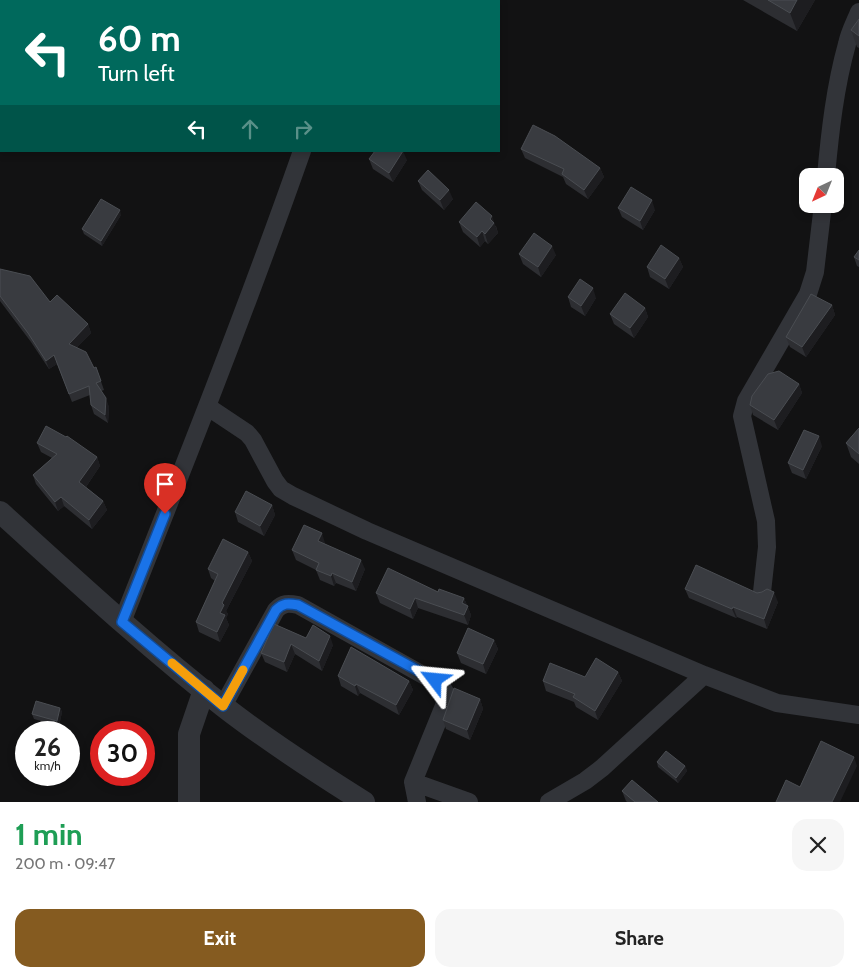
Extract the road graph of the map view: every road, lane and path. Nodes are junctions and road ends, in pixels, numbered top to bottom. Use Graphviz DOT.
graph roads {
  1 [pos="859,12"];
  2 [pos="302,152"];
  3 [pos="827,168"];
  4 [pos="822,213"];
  5 [pos="208,407"];
  6 [pos="0,512"];
  7 [pos="762,592"];
  8 [pos="122,622"];
  9 [pos="704,675"];
  10 [pos="204,690"];
  11 [pos="223,706"];
  12 [pos="859,715"];
  13 [pos="413,782"];
  14 [pos="187,801"];
  15 [pos="364,802"];
  16 [pos="417,802"];
  17 [pos="469,802"];
  18 [pos="549,802"];
  1 -- 3 [label="street"];
  2 -- 5 [label="street"];
  4 -- 7 [label="street"];
  5 -- 8 [label="street"];
  5 -- 9 [label="street"];
  6 -- 8 [label="street"];
  8 -- 10 [label="street"];
  9 -- 12 [label="street"];
  9 -- 18 [label="street"];
  10 -- 11 [label="street"];
  10 -- 14 [label="street"];
  11 -- 13 [label="street"];
  11 -- 15 [label="street"];
  13 -- 16 [label="street"];
  13 -- 17 [label="street"];
}
